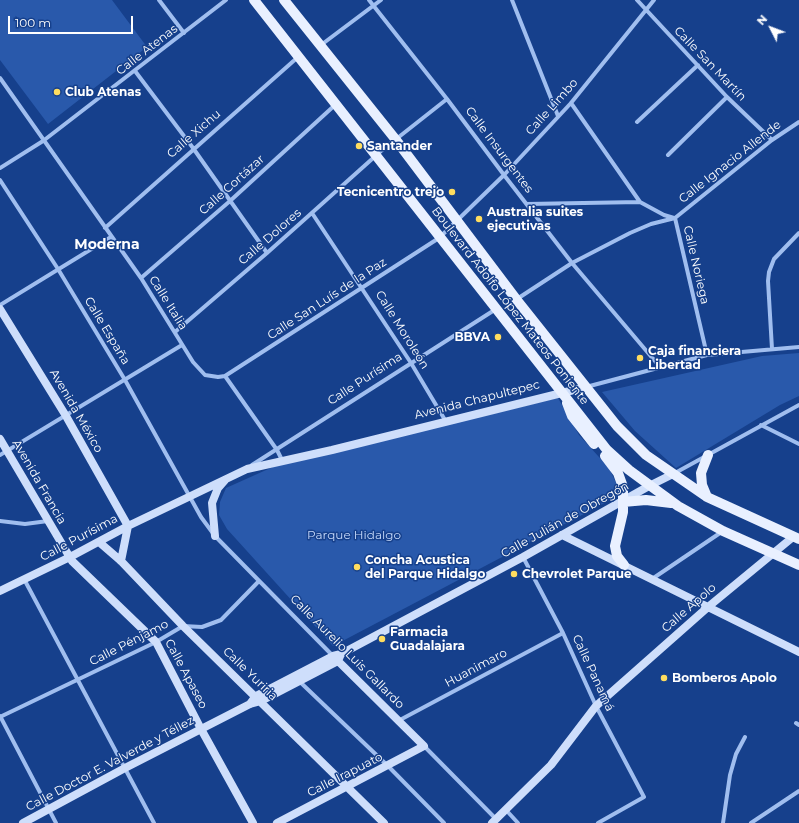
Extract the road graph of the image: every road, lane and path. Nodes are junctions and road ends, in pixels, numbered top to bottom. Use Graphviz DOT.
graph roads {
  1 [pos="159,0"];
  2 [pos="226,0"];
  3 [pos="254,0"];
  4 [pos="284,0"];
  5 [pos="369,0"];
  6 [pos="381,0"];
  7 [pos="512,0"];
  8 [pos="637,0"];
  9 [pos="654,0"];
  10 [pos="373,5"];
  11 [pos="645,10"];
  12 [pos="184,33"];
  13 [pos="319,46"];
  14 [pos="298,57"];
  15 [pos="698,65"];
  16 [pos="135,71"];
  17 [pos="0,78"];
  18 [pos="727,97"];
  19 [pos="447,99"];
  20 [pos="570,103"];
  21 [pos="336,105"];
  22 [pos="558,116"];
  23 [pos="637,122"];
  24 [pos="799,122"];
  25 [pos="396,140"];
  26 [pos="772,140"];
  27 [pos="43,141"];
  28 [pos="194,148"];
  29 [pos="376,155"];
  30 [pos="668,155"];
  31 [pos="0,168"];
  32 [pos="504,175"];
  33 [pos="0,180"];
  34 [pos="230,201"];
  35 [pos="640,202"];
  36 [pos="527,204"];
  37 [pos="312,213"];
  38 [pos="675,218"];
  39 [pos="457,221"];
  40 [pos="105,228"];
  41 [pos="799,233"];
  42 [pos="111,237"];
  43 [pos="440,238"];
  44 [pos="268,253"];
  45 [pos="572,263"];
  46 [pos="58,269"];
  47 [pos="141,278"];
  48 [pos="363,287"];
  49 [pos="516,299"];
  50 [pos="0,305"];
  51 [pos="0,309"];
  52 [pos="496,309"];
  53 [pos="175,332"];
  54 [pos="182,345"];
  55 [pos="799,347"];
  56 [pos="772,349"];
  57 [pos="707,355"];
  58 [pos="411,363"];
  59 [pos="660,368"];
  60 [pos="225,376"];
  61 [pos="125,380"];
  62 [pos="586,387"];
  63 [pos="563,393"];
  64 [pos="799,405"];
  65 [pos="66,416"];
  66 [pos="445,420"];
  67 [pos="761,424"];
  68 [pos="0,439"];
  69 [pos="799,444"];
  70 [pos="277,450"];
  71 [pos="4,453"];
  72 [pos="708,455"];
  73 [pos="282,460"];
  74 [pos="247,468"];
  75 [pos="673,474"];
  76 [pos="228,476"];
  77 [pos="649,486"];
  78 [pos="190,496"];
  79 [pos="707,497"];
  80 [pos="623,502"];
  81 [pos="678,506"];
  82 [pos="0,521"];
  83 [pos="48,521"];
  84 [pos="128,526"];
  85 [pos="723,531"];
  86 [pos="562,535"];
  87 [pos="215,536"];
  88 [pos="797,536"];
  89 [pos="99,542"];
  90 [pos="773,554"];
  91 [pos="523,557"];
  92 [pos="70,558"];
  93 [pos="121,560"];
  94 [pos="624,565"];
  95 [pos="799,565"];
  96 [pos="24,579"];
  97 [pos="651,580"];
  98 [pos="259,581"];
  99 [pos="0,591"];
  100 [pos="708,607"];
  101 [pos="183,626"];
  102 [pos="563,633"];
  103 [pos="156,642"];
  104 [pos="799,652"];
  105 [pos="337,657"];
  106 [pos="77,680"];
  107 [pos="299,680"];
  108 [pos="259,698"];
  109 [pos="596,706"];
  110 [pos="0,717"];
  111 [pos="398,720"];
  112 [pos="201,729"];
  113 [pos="745,737"];
  114 [pos="424,746"];
  115 [pos="388,766"];
  116 [pos="125,768"];
  117 [pos="346,788"];
  118 [pos="799,791"];
  119 [pos="48,809"];
  120 [pos="506,810"];
  121 [pos="494,821"];
  122 [pos="23,823"];
  123 [pos="56,823"];
  124 [pos="154,823"];
  125 [pos="254,823"];
  126 [pos="277,823"];
  127 [pos="384,823"];
  128 [pos="444,823"];
  129 [pos="518,823"];
  130 [pos="598,823"];
  131 [pos="723,823"];
  132 [pos="750,823"];
  1 -- 12 [label="street"];
  2 -- 12 [label="street, Calle Atenas"];
  3 -- 14 [label="main road, Boulevard Adolfo López Mateos Poniente"];
  4 -- 13 [label="main road, Boulevard Adolfo López Mateos Poniente"];
  5 -- 10 [label="street, Calle Insurgentes"];
  6 -- 10 [label="street"];
  7 -- 22 [label="street"];
  8 -- 11 [label="street, Calle San Martín"];
  9 -- 11 [label="street, Calle Limbo"];
  10 -- 13 [label="street"];
  10 -- 19 [label="street, Calle Insurgentes"];
  11 -- 15 [label="street, Calle San Martín"];
  11 -- 20 [label="street, Calle Limbo"];
  12 -- 16 [label="street, Calle Atenas"];
  13 -- 25 [label="main road, Boulevard Adolfo López Mateos Poniente"];
  14 -- 21 [label="main road, Boulevard Adolfo López Mateos Poniente"];
  14 -- 28 [label="street, Calle Xichu"];
  15 -- 18 [label="street, Calle San Martín"];
  15 -- 23 [label="street"];
  16 -- 27 [label="street, Calle Atenas"];
  16 -- 28 [label="street"];
  17 -- 27 [label="street, Calle Italia"];
  18 -- 26 [label="street, Calle San Martín"];
  18 -- 30 [label="street"];
  19 -- 25 [label="street, Calle Dolores"];
  19 -- 32 [label="street, Calle Insurgentes"];
  20 -- 22 [label="street, Calle Limbo"];
  20 -- 35 [label="street, Calle Noriega"];
  21 -- 29 [label="main road, Boulevard Adolfo López Mateos Poniente"];
  21 -- 34 [label="street, Calle Cortázar"];
  22 -- 32 [label="street, Calle Limbo"];
  24 -- 26 [label="street, Calle Ignacio Allende"];
  25 -- 29 [label="street, Calle Dolores"];
  25 -- 39 [label="main road, Boulevard Adolfo López Mateos Poniente"];
  26 -- 38 [label="street, Calle Ignacio Allende"];
  27 -- 31 [label="street, Calle Atenas"];
  27 -- 40 [label="street, Calle Italia"];
  28 -- 34 [label="street"];
  28 -- 40 [label="street, Calle Xichu"];
  29 -- 37 [label="street, Calle Dolores"];
  29 -- 43 [label="main road, Boulevard Adolfo López Mateos Poniente"];
  32 -- 36 [label="street, Calle Insurgentes"];
  32 -- 39 [label="street, Calle Limbo"];
  33 -- 46 [label="street, Calle España"];
  34 -- 44 [label="street"];
  34 -- 47 [label="street, Calle Cortázar"];
  35 -- 36 [label="street"];
  35 -- 38 [label="street, Calle Noriega"];
  36 -- 45 [label="street, Calle Insurgentes"];
  37 -- 44 [label="street, Calle Dolores"];
  37 -- 48 [label="street, Calle Moroleón"];
  38 -- 45 [label="street"];
  38 -- 57 [label="street, Calle Noriega"];
  39 -- 43 [label="street, Calle San Luís de la Paz"];
  39 -- 49 [label="main road, Boulevard Adolfo López Mateos Poniente"];
  40 -- 42 [label="street, Calle Italia"];
  41 -- 56 [label="street"];
  42 -- 46 [label="street"];
  42 -- 47 [label="street, Calle Italia"];
  43 -- 48 [label="street, Calle San Luís de la Paz"];
  43 -- 52 [label="main road, Boulevard Adolfo López Mateos Poniente"];
  44 -- 53 [label="street, Calle Dolores"];
  45 -- 49 [label="street"];
  45 -- 59 [label="street, Calle Insurgentes"];
  46 -- 50 [label="street"];
  46 -- 61 [label="street, Calle España"];
  47 -- 53 [label="street, Calle Italia"];
  48 -- 58 [label="street, Calle Moroleón"];
  48 -- 60 [label="street, Calle San Luís de la Paz"];
  49 -- 62 [label="main road, Boulevard Adolfo López Mateos Poniente"];
  51 -- 65 [label="street, Avenida México"];
  52 -- 58 [label="street, Calle Purísima"];
  52 -- 63 [label="main road, Boulevard Adolfo López Mateos Poniente"];
  53 -- 54 [label="street, Calle Italia"];
  54 -- 60 [label="street, Calle Italia"];
  54 -- 61 [label="street"];
  55 -- 56 [label="street, Avenida Chapultepec"];
  56 -- 57 [label="street, Avenida Chapultepec"];
  57 -- 59 [label="street, Avenida Chapultepec"];
  58 -- 66 [label="street, Calle Moroleón"];
  58 -- 70 [label="street, Calle Purísima"];
  59 -- 62 [label="street, Avenida Chapultepec"];
  60 -- 70 [label="street"];
  61 -- 65 [label="street"];
  61 -- 78 [label="street, Calle España"];
  62 -- 63 [label="street, Avenida Chapultepec"];
  62 -- 75 [label="main road, Boulevard Adolfo López Mateos Poniente"];
  63 -- 66 [label="street, Avenida Chapultepec"];
  63 -- 77 [label="main road, Boulevard Adolfo López Mateos Poniente"];
  63 -- 80 [label="main road"];
  64 -- 67 [label="street, Calle Julián de Obregón"];
  65 -- 71 [label="street"];
  65 -- 84 [label="street, Avenida México"];
  66 -- 73 [label="street, Avenida Chapultepec"];
  67 -- 69 [label="street"];
  67 -- 72 [label="street, Calle Julián de Obregón"];
  68 -- 71 [label="street, Avenida Francia"];
  70 -- 73 [label="street"];
  70 -- 74 [label="street, Calle Purísima"];
  71 -- 83 [label="street, Avenida Francia"];
  72 -- 75 [label="street, Calle Julián de Obregón"];
  72 -- 79 [label="main road"];
  73 -- 74 [label="street, Avenida Chapultepec"];
  74 -- 76 [label="street, Avenida Chapultepec"];
  75 -- 77 [label="street, Calle Julián de Obregón"];
  75 -- 79 [label="main road, Boulevard Adolfo López Mateos Poniente"];
  76 -- 78 [label="street, Avenida Chapultepec"];
  76 -- 87 [label="street"];
  77 -- 80 [label="street, Calle Julián de Obregón"];
  77 -- 81 [label="main road, Boulevard Adolfo López Mateos Poniente"];
  78 -- 84 [label="street, Calle Purísima"];
  78 -- 87 [label="street, Calle Aurelio Luis Gallardo"];
  79 -- 88 [label="main road, Boulevard Adolfo López Mateos Poniente"];
  80 -- 81 [label="main road"];
  80 -- 86 [label="street, Calle Julián de Obregón"];
  80 -- 94 [label="main road"];
  81 -- 85 [label="main road, Boulevard Adolfo López Mateos Poniente"];
  82 -- 83 [label="street"];
  83 -- 92 [label="street, Avenida Francia"];
  84 -- 89 [label="street, Calle Purísima"];
  84 -- 93 [label="street"];
  85 -- 90 [label="main road, Boulevard Adolfo López Mateos Poniente"];
  85 -- 97 [label="street"];
  86 -- 91 [label="street, Calle Julián de Obregón"];
  86 -- 94 [label="street"];
  87 -- 98 [label="street, Calle Aurelio Luis Gallardo"];
  88 -- 90 [label="street, Calle Apolo"];
  89 -- 92 [label="street, Calle Purísima"];
  89 -- 93 [label="street, Calle Yuriria"];
  90 -- 95 [label="main road, Boulevard Adolfo López Mateos Poniente"];
  90 -- 100 [label="street, Calle Apolo"];
  91 -- 102 [label="street, Calle Panamá"];
  91 -- 105 [label="street, Calle Julián de Obregón"];
  92 -- 96 [label="street, Calle Purísima"];
  92 -- 103 [label="street, Calle Apaseo"];
  93 -- 101 [label="street, Calle Yuriria"];
  94 -- 97 [label="street"];
  96 -- 99 [label="street, Calle Purísima"];
  96 -- 106 [label="street"];
  97 -- 100 [label="street"];
  98 -- 101 [label="street, Calle Pénjamo"];
  98 -- 105 [label="street, Calle Aurelio Luis Gallardo"];
  100 -- 104 [label="street"];
  100 -- 109 [label="street, Calle Apolo"];
  101 -- 103 [label="street, Calle Pénjamo"];
  101 -- 108 [label="street, Calle Yuriria"];
  102 -- 109 [label="street, Calle Panamá"];
  102 -- 111 [label="street, Huanimaro"];
  103 -- 106 [label="street, Calle Pénjamo"];
  103 -- 112 [label="street, Calle Apaseo"];
  105 -- 107 [label="street, Calle Doctor E. Valverde y Téllez"];
  105 -- 108 [label="street, Calle Doctor E. Valverde y Téllez"];
  105 -- 111 [label="street, Calle Aurelio Luis Gallardo"];
  106 -- 110 [label="street, Calle Pénjamo"];
  106 -- 116 [label="street"];
  107 -- 108 [label="street, Calle Doctor E. Valverde y Téllez"];
  107 -- 115 [label="street"];
  108 -- 112 [label="street, Calle Doctor E. Valverde y Téllez"];
  108 -- 117 [label="street, Calle Yuriria"];
  109 -- 120 [label="street, Calle Apolo"];
  109 -- 130 [label="street, Calle Panamá"];
  110 -- 119 [label="street"];
  111 -- 114 [label="street, Calle Aurelio Luis Gallardo"];
  112 -- 116 [label="street, Calle Doctor E. Valverde y Téllez"];
  112 -- 125 [label="street, Calle Apaseo"];
  113 -- 131 [label="street"];
  114 -- 115 [label="street, Calle Irapuato"];
  114 -- 121 [label="street, Calle Aurelio Luis Gallardo"];
  115 -- 117 [label="street, Calle Irapuato"];
  115 -- 128 [label="street"];
  116 -- 119 [label="street, Calle Doctor E. Valverde y Téllez"];
  116 -- 124 [label="street"];
  117 -- 126 [label="street, Calle Irapuato"];
  117 -- 127 [label="street, Calle Yuriria"];
  118 -- 132 [label="street"];
  119 -- 122 [label="street, Calle Doctor E. Valverde y Téllez"];
  119 -- 123 [label="street"];
  120 -- 121 [label="street, Calle Apolo"];
  120 -- 129 [label="street"];
}
